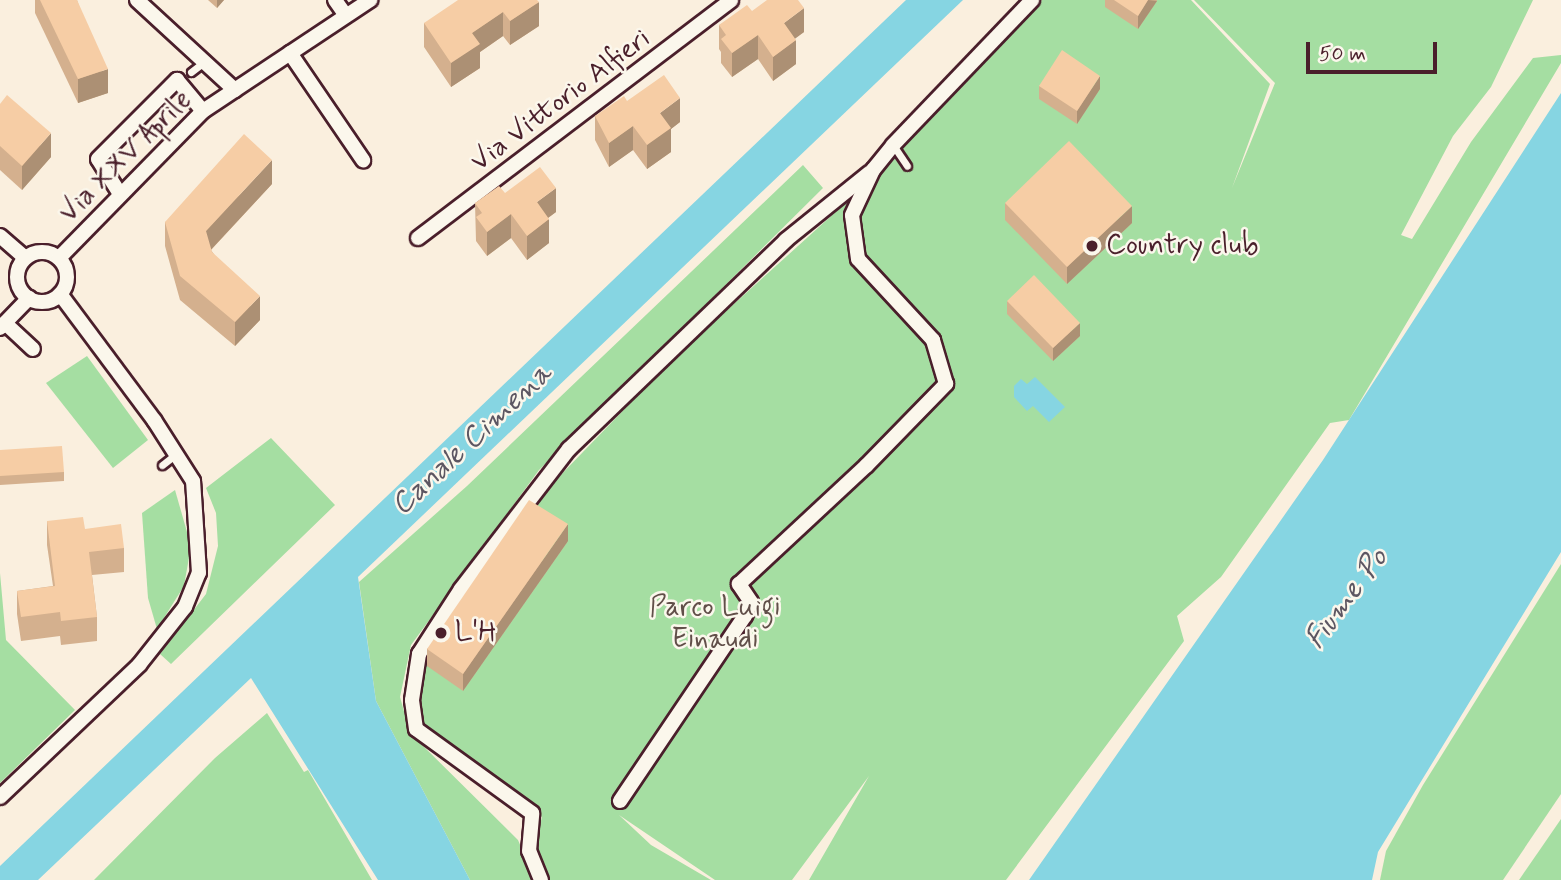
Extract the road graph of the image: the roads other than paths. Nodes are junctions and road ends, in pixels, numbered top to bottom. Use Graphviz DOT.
graph roads {
  1 [pos="137,0"];
  2 [pos="335,0"];
  3 [pos="370,0"];
  4 [pos="731,0"];
  5 [pos="1032,0"];
  6 [pos="346,16"];
  7 [pos="290,53"];
  8 [pos="204,61"];
  9 [pos="191,72"];
  10 [pos="235,90"];
  11 [pos="203,111"];
  12 [pos="893,145"];
  13 [pos="363,160"];
  14 [pos="907,166"];
  15 [pos="873,170"];
  16 [pos="120,194"];
  17 [pos="0,236"];
  18 [pos="418,238"];
  19 [pos="25,258"];
  20 [pos="59,258"];
  21 [pos="60,294"];
  22 [pos="29,298"];
  23 [pos="2,326"];
  24 [pos="33,349"];
  25 [pos="176,454"];
  26 [pos="162,465"];
  27 [pos="0,797"];
  28 [pos="620,802"];
  29 [pos="541,880"];
  1 -- 8 [label="street"];
  2 -- 6 [label="street"];
  3 -- 6 [label="street, Via XXV Aprile"];
  4 -- 18 [label="street, Via Vittorio Alfieri"];
  5 -- 12 [label="street"];
  6 -- 7 [label="street, Via XXV Aprile"];
  7 -- 10 [label="street, Via XXV Aprile"];
  7 -- 13 [label="street"];
  8 -- 9 [label="lane"];
  8 -- 10 [label="street"];
  10 -- 11 [label="street, Via XXV Aprile"];
  11 -- 16 [label="street, Via XXV Aprile"];
  11 -- 16 [label="street"];
  12 -- 14 [label="lane"];
  12 -- 15 [label="street"];
  15 -- 28 [label="street"];
  15 -- 29 [label="street"];
  16 -- 20 [label="street, Via XXV Aprile"];
  17 -- 19 [label="street"];
  19 -- 20 [label="street"];
  19 -- 22 [label="street"];
  20 -- 21 [label="street"];
  21 -- 22 [label="street"];
  21 -- 25 [label="street"];
  22 -- 23 [label="street"];
  23 -- 24 [label="street"];
  25 -- 26 [label="lane"];
  25 -- 27 [label="street"];
}
